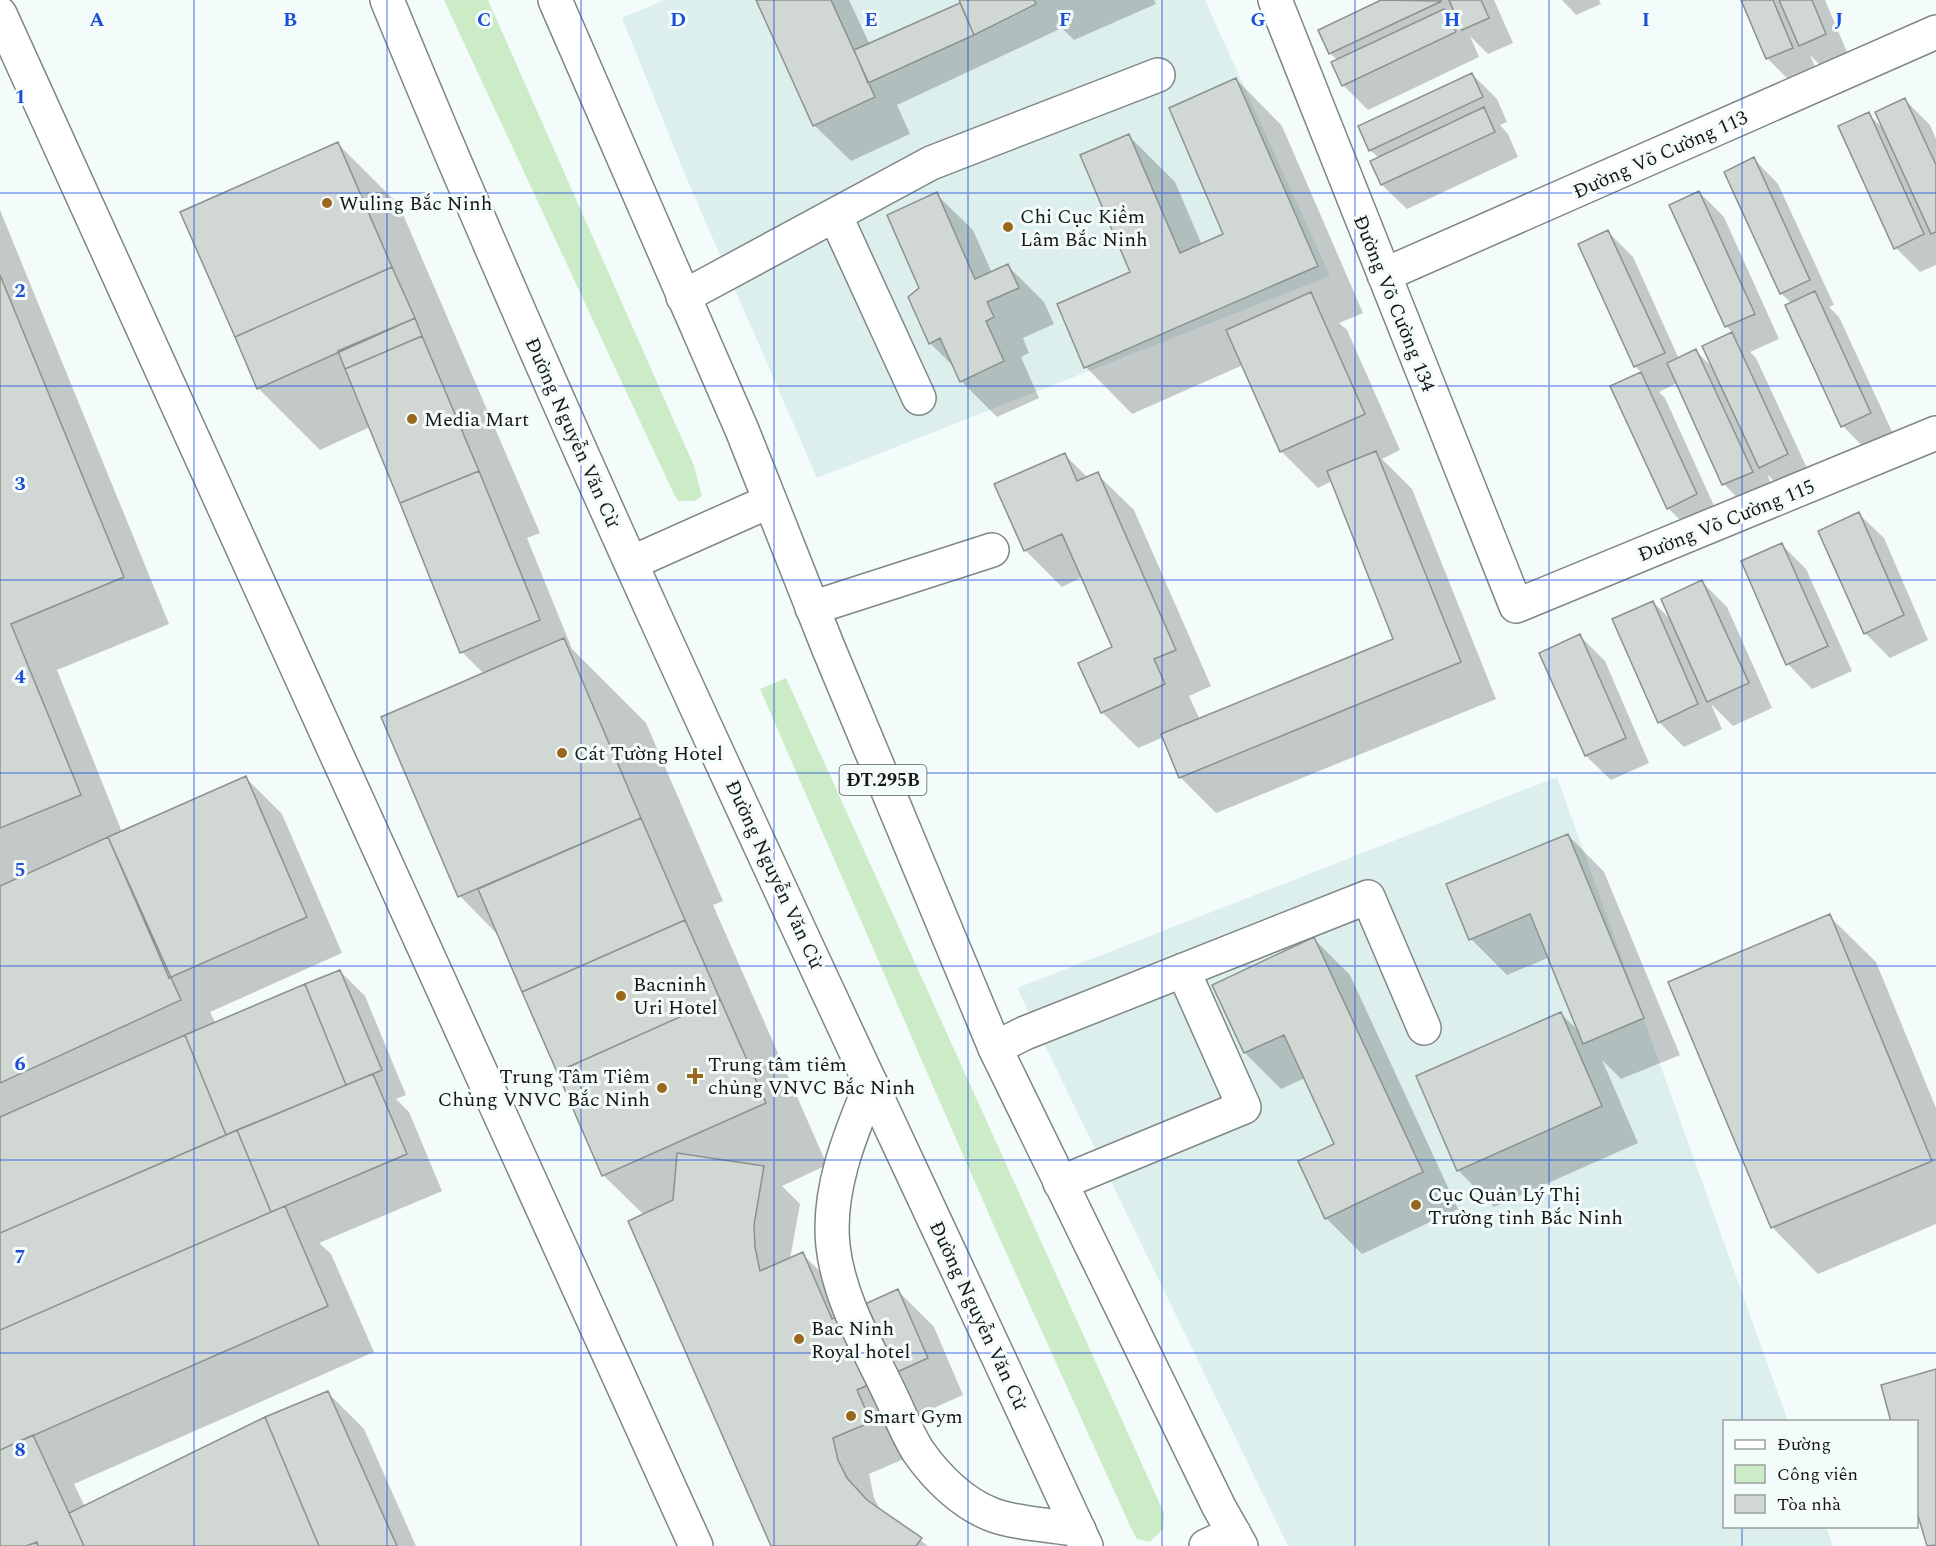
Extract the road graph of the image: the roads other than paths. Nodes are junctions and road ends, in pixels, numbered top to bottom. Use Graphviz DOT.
graph roads {
  1 [pos="387,0"];
  2 [pos="555,0"];
  3 [pos="1275,0"];
  4 [pos="0,14"];
  5 [pos="1936,32"];
  6 [pos="1158,75"];
  7 [pos="835,215"];
  8 [pos="1384,275"];
  9 [pos="683,297"];
  10 [pos="919,398"];
  11 [pos="1936,433"];
  12 [pos="771,501"];
  13 [pos="992,550"];
  14 [pos="631,563"];
  15 [pos="1516,606"];
  16 [pos="812,608"];
  17 [pos="1183,970"];
  18 [pos="1424,1028"];
  19 [pos="994,1048"];
  20 [pos="872,1084"];
  21 [pos="1060,1182"];
  22 [pos="1082,1538"];
  23 [pos="1227,1542"];
  24 [pos="696,1546"];
  1 -- 14 [label="main road, Đường Nguyễn Văn Cừ"];
  2 -- 9 [label="main road, ĐT.295B"];
  3 -- 8 [label="main road, Đường Võ Cường 134"];
  4 -- 24 [label="main road"];
  5 -- 8 [label="main road, Đường Võ Cường 113"];
  6 -- 7 [label="main road"];
  7 -- 9 [label="main road"];
  7 -- 10 [label="main road"];
  8 -- 15 [label="main road, Đường Võ Cường 134"];
  9 -- 12 [label="main road, ĐT.295B"];
  11 -- 15 [label="main road, Đường Võ Cường 115"];
  12 -- 14 [label="main road"];
  12 -- 16 [label="main road, ĐT.295B"];
  13 -- 16 [label="main road"];
  14 -- 20 [label="main road, Đường Nguyễn Văn Cừ"];
  16 -- 19 [label="main road, ĐT.295B"];
  17 -- 18 [label="main road"];
  17 -- 19 [label="main road"];
  17 -- 21 [label="main road"];
  19 -- 21 [label="main road, ĐT.295B"];
  20 -- 22 [label="main road, Đường Nguyễn Văn Cừ"];
  20 -- 22 [label="main road"];
  21 -- 23 [label="main road, ĐT.295B"];
}
